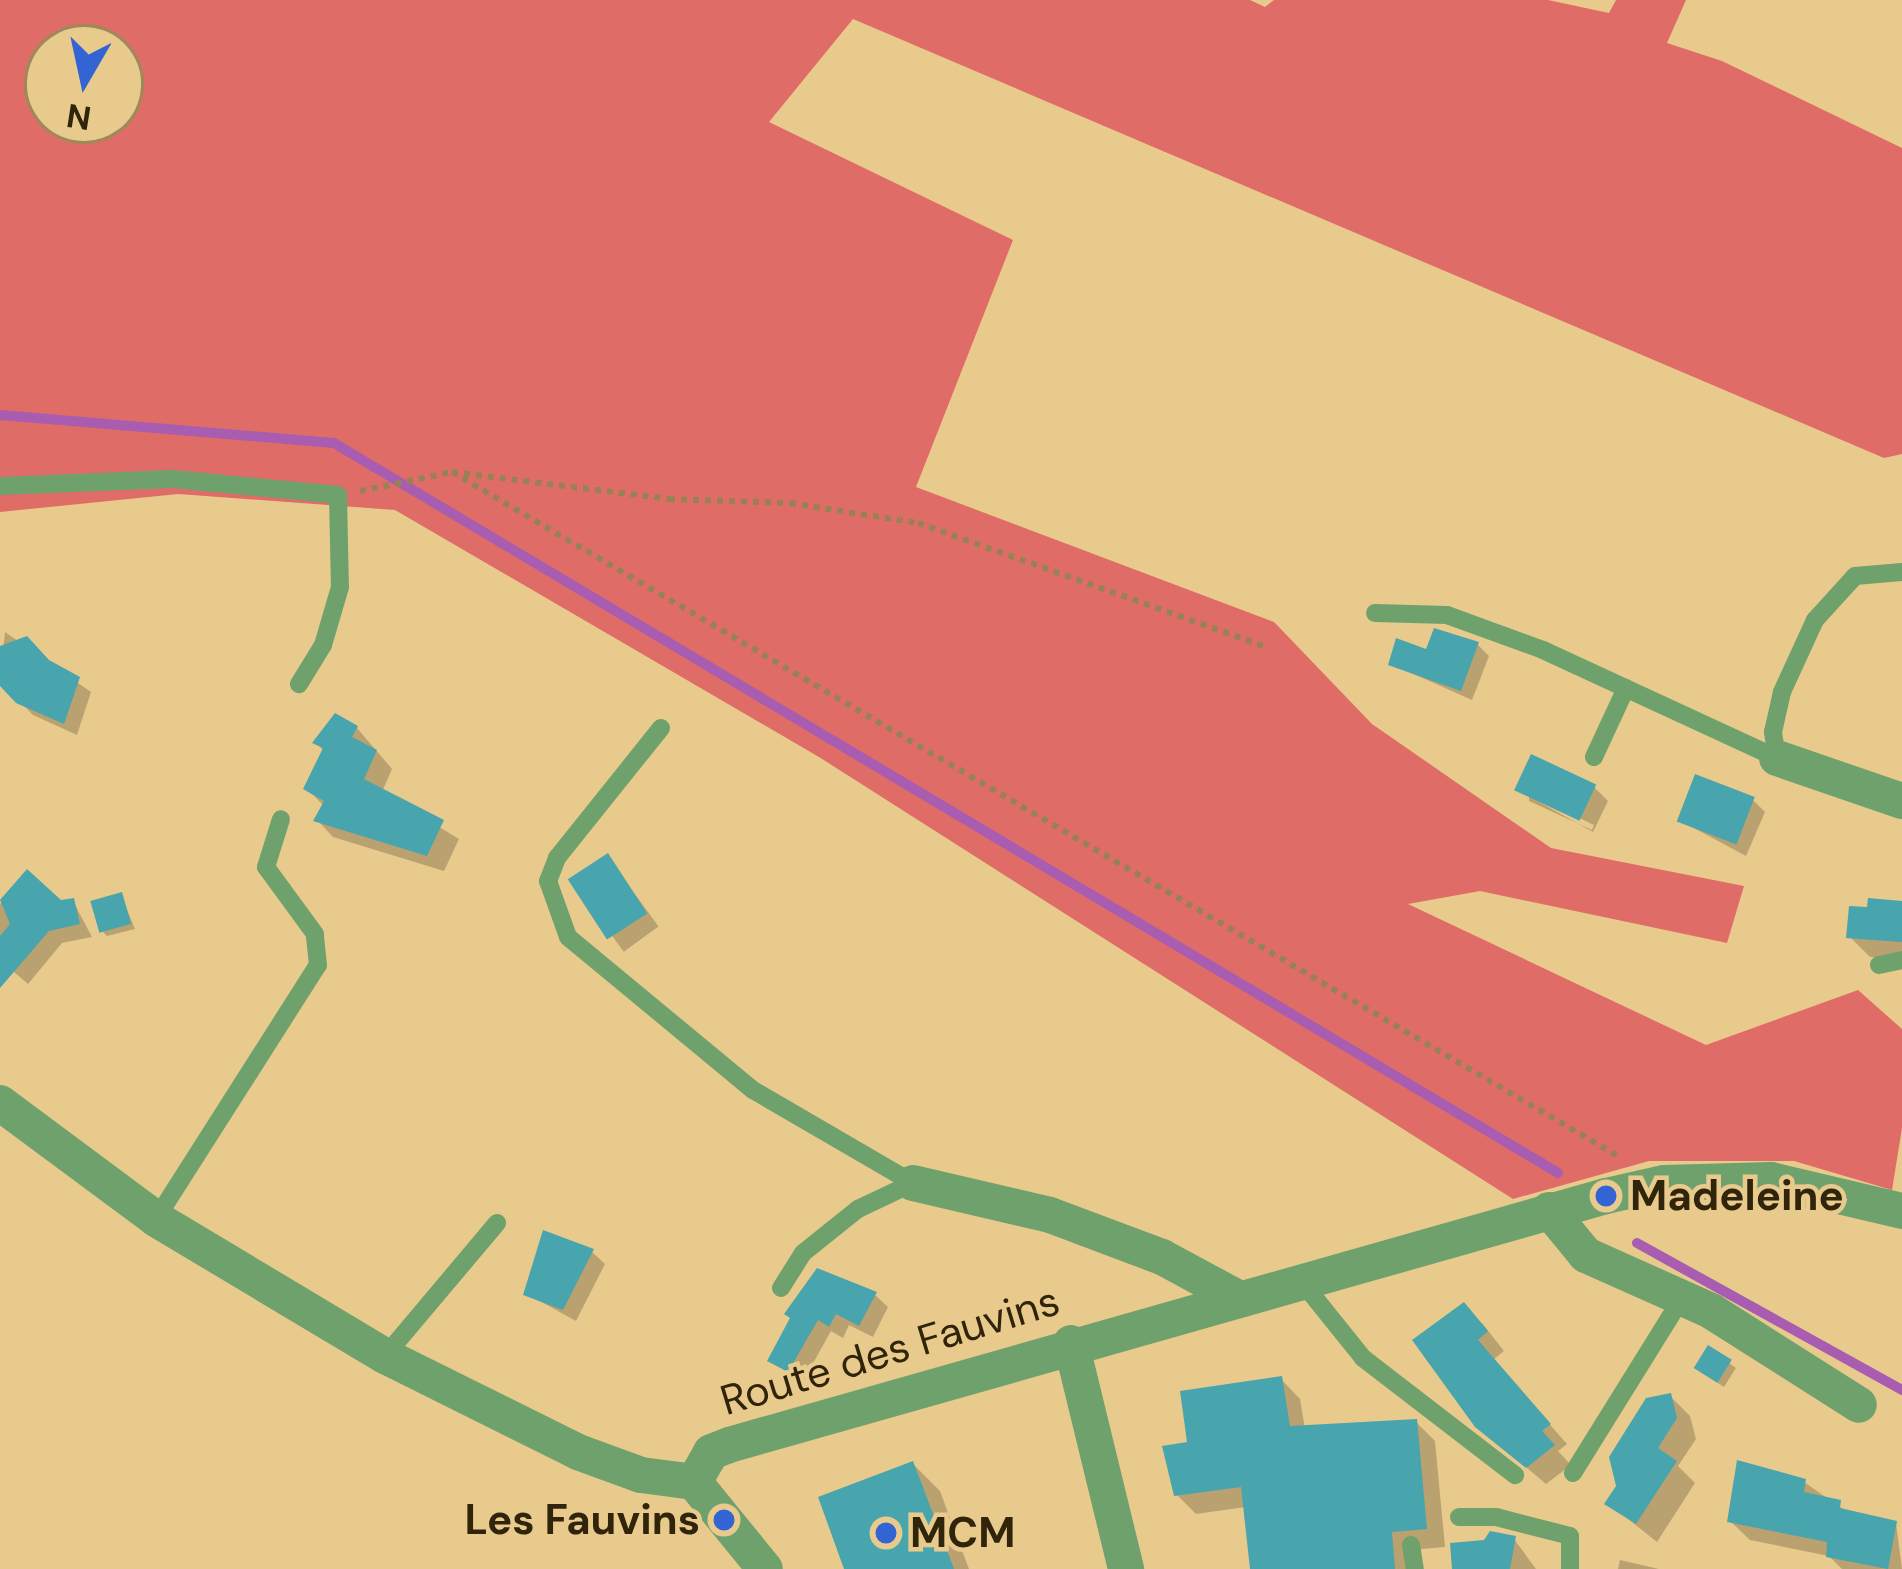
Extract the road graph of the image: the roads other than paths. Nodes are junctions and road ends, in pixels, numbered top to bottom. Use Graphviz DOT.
graph roads {
  1 [pos="0,486"];
  2 [pos="1902,572"];
  3 [pos="1375,613"];
  4 [pos="299,685"];
  5 [pos="1626,688"];
  6 [pos="662,728"];
  7 [pos="1594,757"];
  8 [pos="1777,758"];
  9 [pos="1902,801"];
  10 [pos="281,819"];
  11 [pos="1902,960"];
  12 [pos="1880,965"];
  13 [pos="0,1103"];
  14 [pos="913,1183"];
  15 [pos="1549,1210"];
  16 [pos="1902,1211"];
  17 [pos="156,1219"];
  18 [pos="497,1223"];
  19 [pos="1302,1282"];
  20 [pos="781,1288"];
  21 [pos="1236,1297"];
  22 [pos="1682,1298"];
  23 [pos="1071,1343"];
  24 [pos="385,1356"];
  25 [pos="1859,1405"];
  26 [pos="1573,1473"];
  27 [pos="1515,1474"];
  28 [pos="694,1481"];
  29 [pos="1459,1517"];
  30 [pos="1411,1545"];
  31 [pos="765,1569"];
  32 [pos="1126,1569"];
  33 [pos="1414,1569"];
  34 [pos="1570,1569"];
  1 -- 4 [label="lane"];
  2 -- 8 [label="lane"];
  3 -- 5 [label="lane"];
  5 -- 7 [label="lane"];
  5 -- 8 [label="lane"];
  6 -- 14 [label="lane"];
  8 -- 9 [label="street"];
  10 -- 17 [label="lane"];
  11 -- 12 [label="lane"];
  13 -- 17 [label="street"];
  14 -- 20 [label="lane"];
  14 -- 21 [label="street"];
  15 -- 16 [label="street, Route des Fauvins"];
  15 -- 19 [label="street, Route des Fauvins"];
  15 -- 22 [label="street"];
  17 -- 24 [label="street"];
  18 -- 24 [label="lane"];
  19 -- 21 [label="street, Route des Fauvins"];
  19 -- 27 [label="lane"];
  21 -- 23 [label="street, Route des Fauvins"];
  22 -- 25 [label="street"];
  22 -- 26 [label="lane"];
  23 -- 28 [label="street, Route des Fauvins"];
  23 -- 32 [label="street"];
  24 -- 28 [label="street"];
  28 -- 31 [label="street"];
  29 -- 34 [label="lane"];
  30 -- 33 [label="lane"];
}
